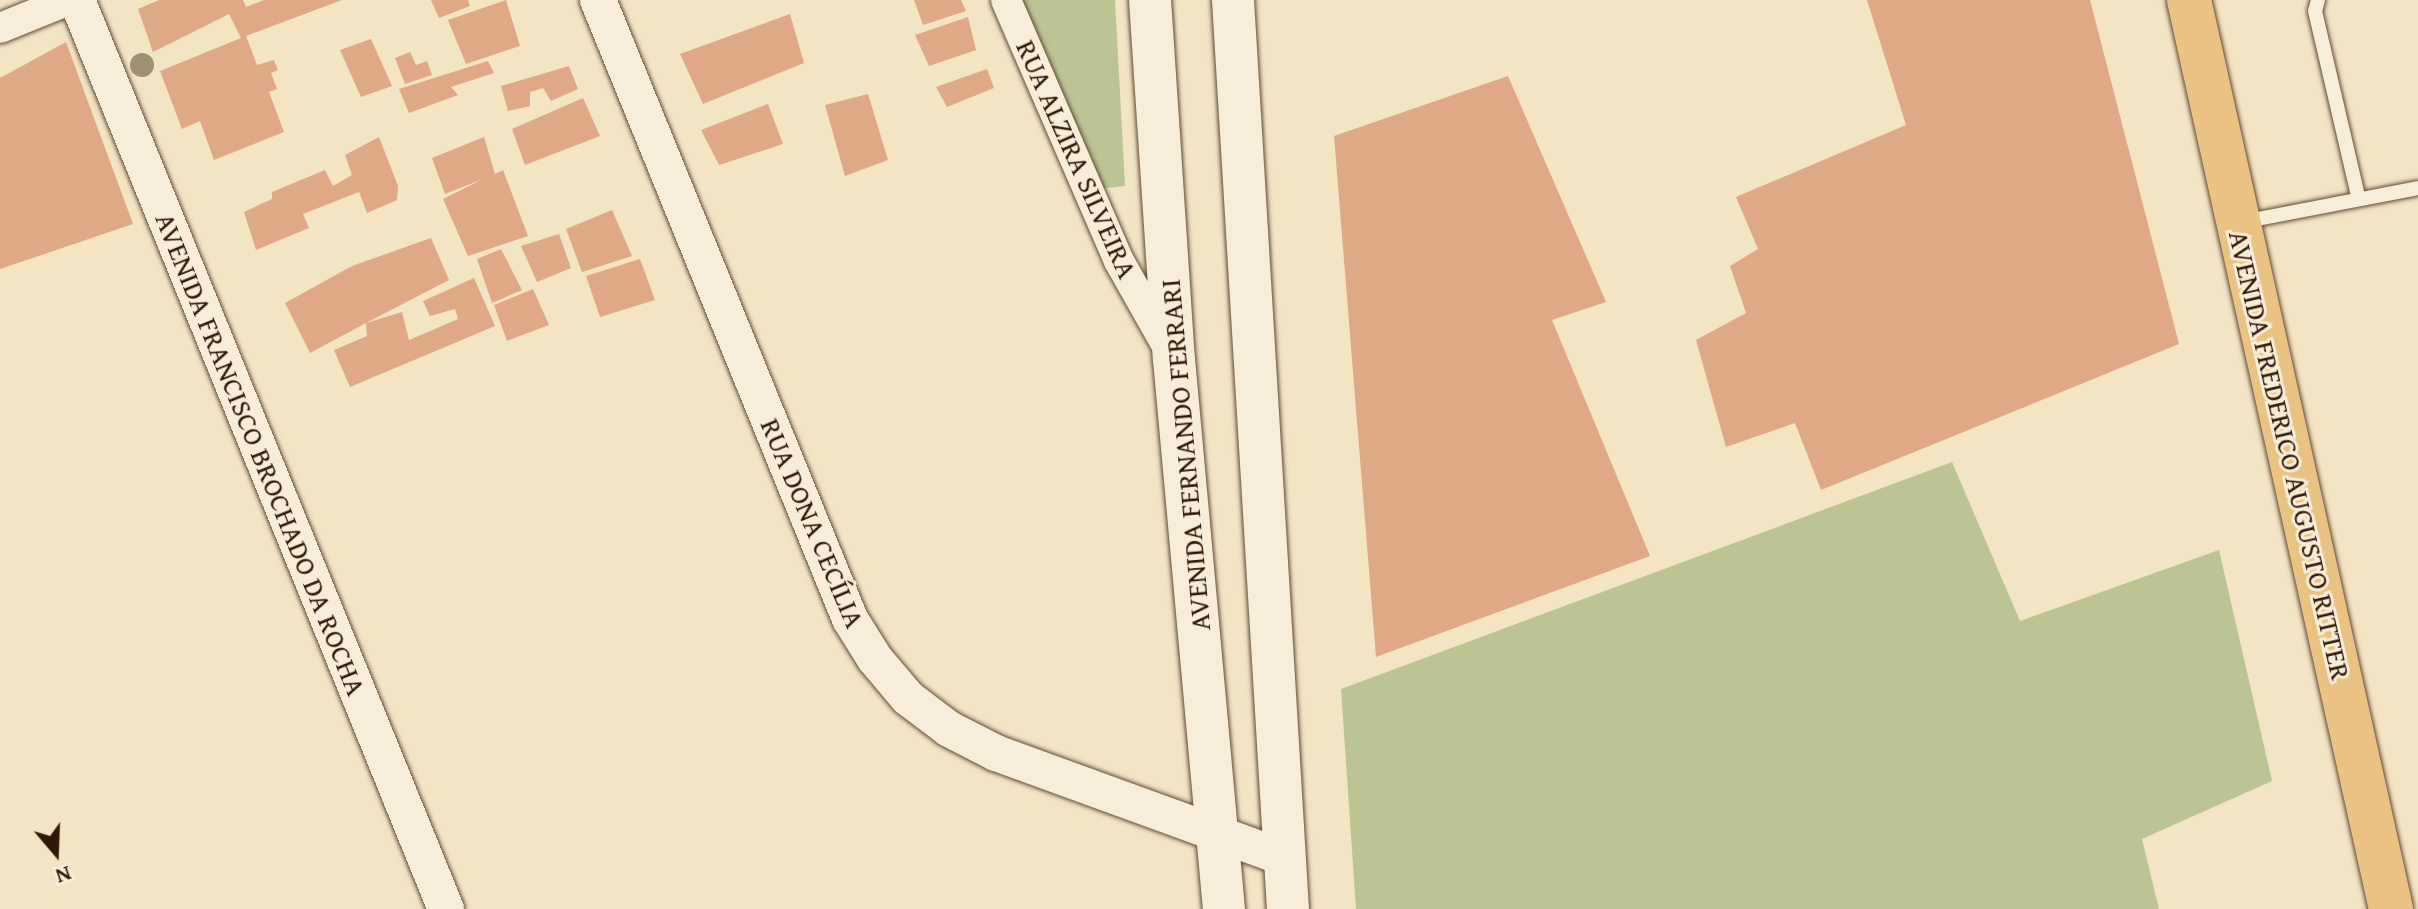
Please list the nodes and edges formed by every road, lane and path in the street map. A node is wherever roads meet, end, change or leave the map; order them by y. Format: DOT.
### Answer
graph roads {
  1 [pos="69,0"];
  2 [pos="77,0"];
  3 [pos="598,0"];
  4 [pos="1006,0"];
  5 [pos="1150,0"];
  6 [pos="1233,0"];
  7 [pos="2189,0"];
  8 [pos="2318,0"];
  9 [pos="0,28"];
  10 [pos="2418,188"];
  11 [pos="2358,196"];
  12 [pos="2239,223"];
  13 [pos="1174,359"];
  14 [pos="1220,838"];
  15 [pos="1285,858"];
  16 [pos="446,909"];
  17 [pos="1224,909"];
  18 [pos="1288,909"];
  19 [pos="2391,909"];
  1 -- 9 [label="street"];
  2 -- 16 [label="street, AVENIDA FRANCISCO BROCHADO DA ROCHA"];
  3 -- 14 [label="street, RUA DONA CECÍLIA"];
  4 -- 13 [label="street, RUA ALZIRA SILVEIRA"];
  5 -- 13 [label="main road, AVENIDA FERNANDO FERRARI"];
  6 -- 15 [label="main road"];
  7 -- 12 [label="main road, AVENIDA FREDERICO AUGUSTO RITTER"];
  8 -- 11 [label="lane"];
  10 -- 11 [label="lane"];
  11 -- 12 [label="lane"];
  12 -- 19 [label="main road, AVENIDA FREDERICO AUGUSTO RITTER"];
  13 -- 14 [label="main road, AVENIDA FERNANDO FERRARI"];
  14 -- 15 [label="street, RUA DONA CECÍLIA"];
  14 -- 17 [label="main road, AVENIDA FERNANDO FERRARI"];
  15 -- 18 [label="main road"];
}
